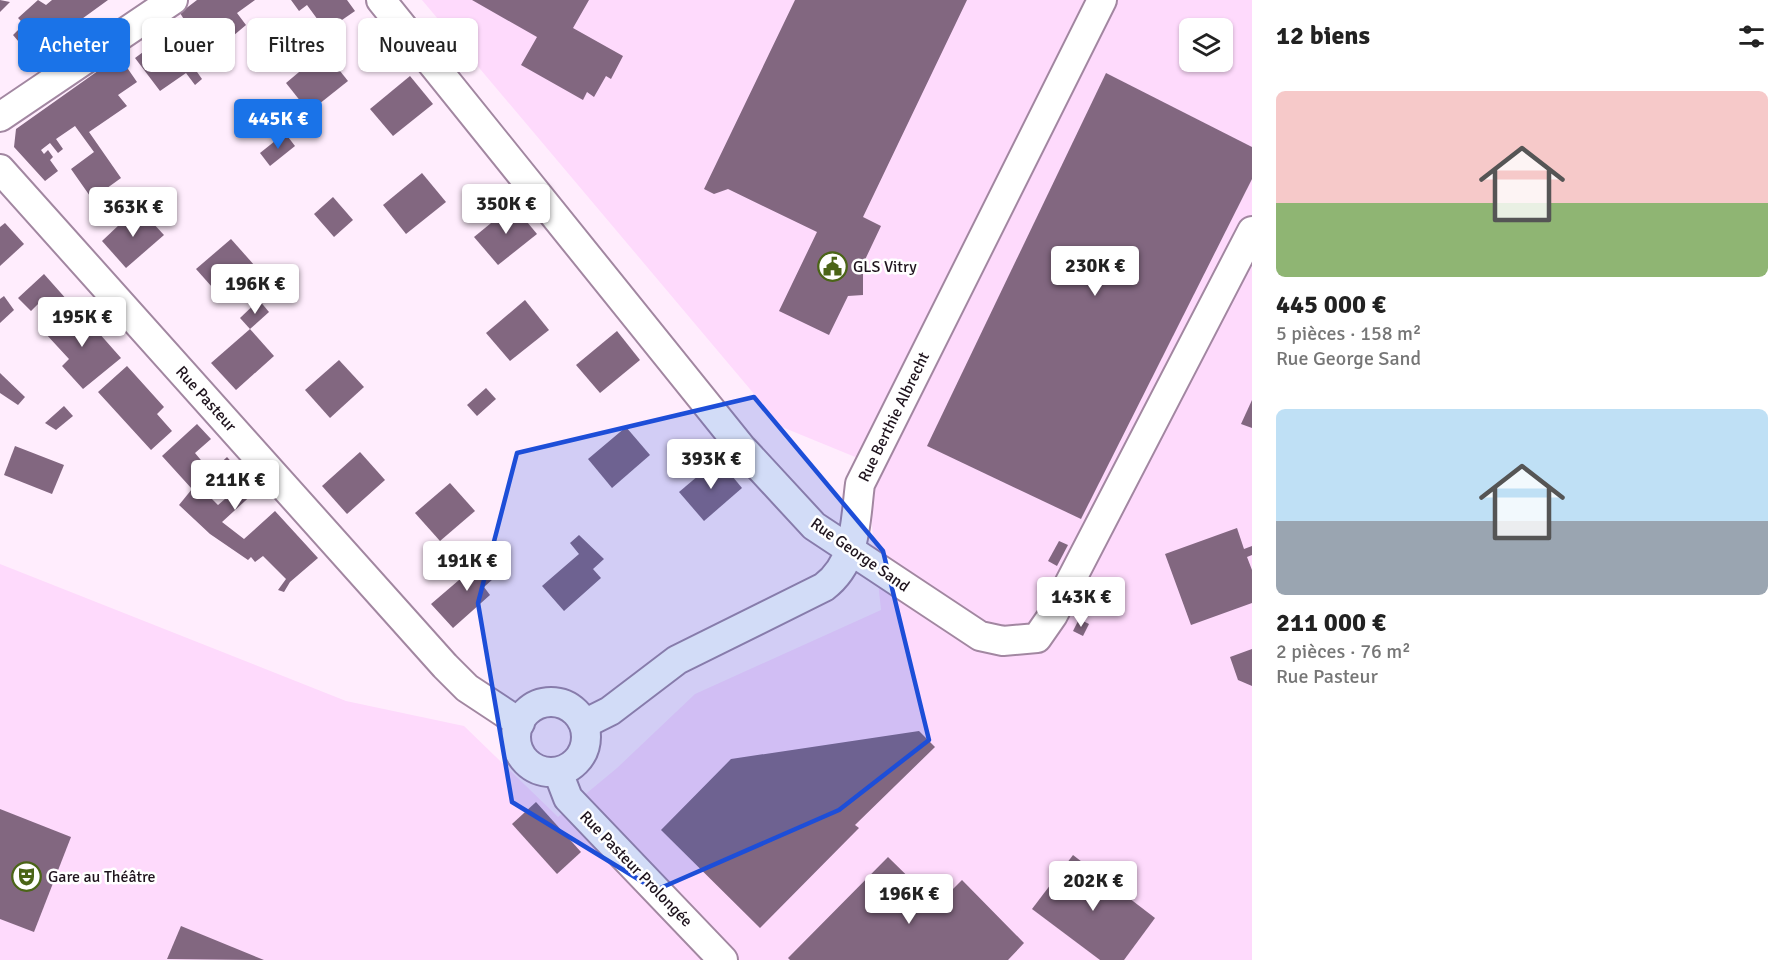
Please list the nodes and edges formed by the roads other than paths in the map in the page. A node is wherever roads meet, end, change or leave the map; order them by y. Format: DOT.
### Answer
graph roads {
  1 [pos="173,0"];
  2 [pos="381,0"];
  3 [pos="1102,0"];
  4 [pos="0,117"];
  5 [pos="2,174"];
  6 [pos="1252,231"];
  7 [pos="851,552"];
  8 [pos="520,723"];
  9 [pos="584,724"];
  10 [pos="558,771"];
  11 [pos="723,960"];
  1 -- 4 [label="street"];
  2 -- 7 [label="street, Rue George Sand"];
  3 -- 7 [label="street, Rue Berthie Albrecht"];
  5 -- 8 [label="street, Rue Pasteur"];
  6 -- 7 [label="street, Rue George Sand"];
  7 -- 9 [label="street, Rue Berthie Albrecht"];
  8 -- 9 [label="street"];
  8 -- 10 [label="street"];
  9 -- 10 [label="street"];
  10 -- 11 [label="street, Rue Pasteur Prolongée"];
}
